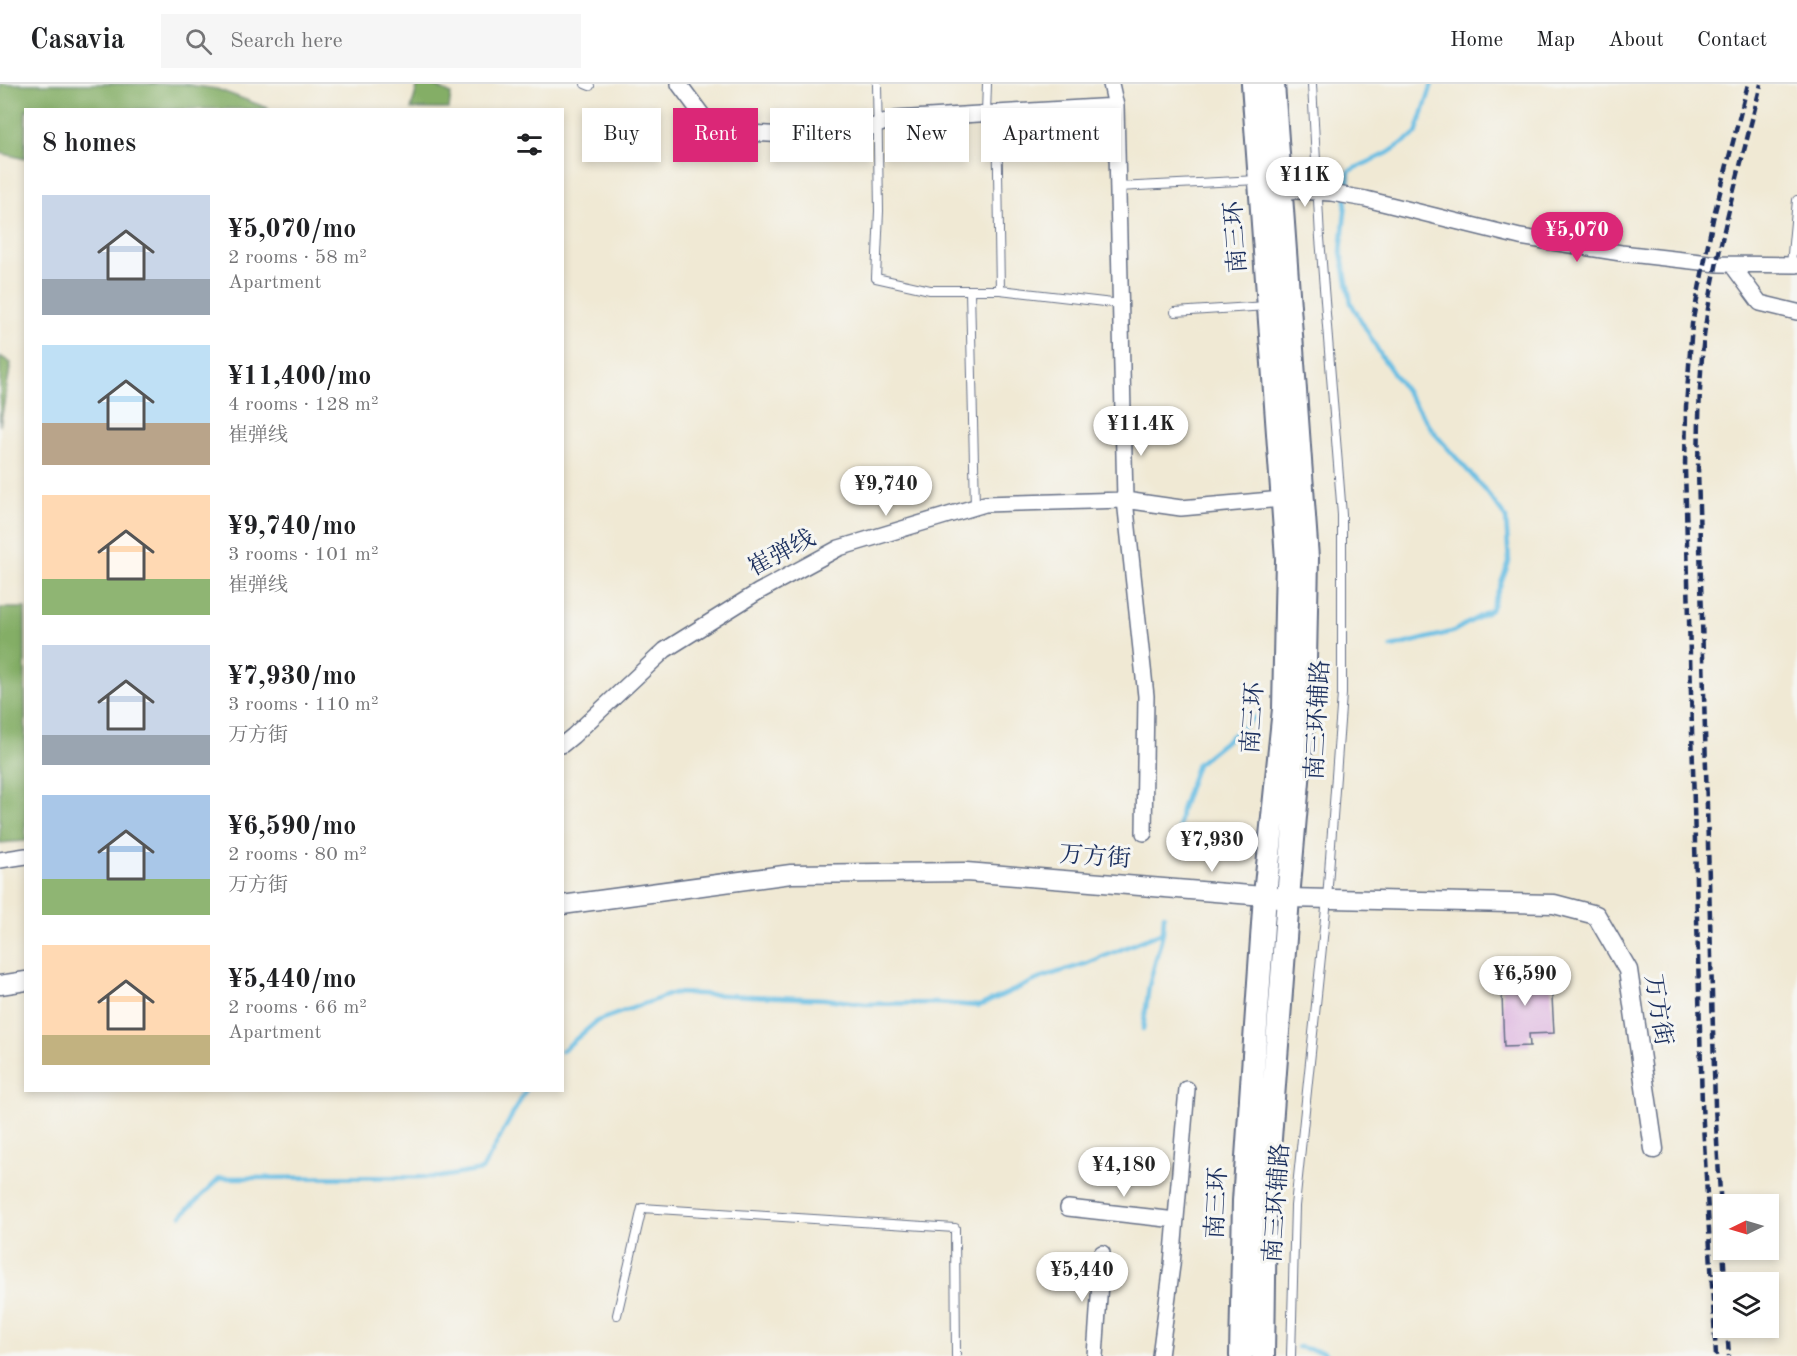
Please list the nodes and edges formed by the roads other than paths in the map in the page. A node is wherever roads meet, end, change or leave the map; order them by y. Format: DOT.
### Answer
graph roads {
  1 [pos="679,84"];
  2 [pos="877,84"];
  3 [pos="987,84"];
  4 [pos="1111,84"];
  5 [pos="1253,84"];
  6 [pos="1273,84"];
  7 [pos="1312,84"];
  8 [pos="1116,106"];
  9 [pos="990,108"];
  10 [pos="1080,108"];
  11 [pos="981,114"];
  12 [pos="876,125"];
  13 [pos="993,162"];
  14 [pos="1260,180"];
  15 [pos="1118,187"];
  16 [pos="1281,190"];
  17 [pos="1324,193"];
  18 [pos="1797,200"];
  19 [pos="1732,265"];
  20 [pos="1794,265"];
  21 [pos="970,290"];
  22 [pos="1000,290"];
  23 [pos="1121,304"];
  24 [pos="1269,306"];
  25 [pos="1175,312"];
  26 [pos="1797,312"];
  27 [pos="1282,499"];
  28 [pos="1125,500"];
  29 [pos="975,507"];
  30 [pos="564,743"];
  31 [pos="1144,833"];
  32 [pos="24,856"];
  33 [pos="0,860"];
  34 [pos="1264,895"];
  35 [pos="1288,898"];
  36 [pos="1327,899"];
  37 [pos="564,905"];
  38 [pos="24,981"];
  39 [pos="0,985"];
  40 [pos="1187,1089"];
  41 [pos="1654,1149"];
  42 [pos="1068,1208"];
  43 [pos="1176,1220"];
  44 [pos="1102,1253"];
  45 [pos="617,1315"];
  46 [pos="956,1356"];
  47 [pos="1095,1356"];
  48 [pos="1160,1356"];
  49 [pos="1241,1356"];
  50 [pos="1263,1356"];
  51 [pos="1291,1356"];
  1 -- 12 [label="street"];
  2 -- 12 [label="lane"];
  3 -- 9 [label="lane"];
  4 -- 8 [label="street"];
  5 -- 14 [label="main road, 南三环"];
  6 -- 16 [label="main road, 南三环"];
  7 -- 17 [label="lane, 南三环辅路"];
  8 -- 10 [label="street"];
  8 -- 15 [label="street"];
  11 -- 12 [label="street"];
  12 -- 21 [label="lane"];
  13 -- 22 [label="lane"];
  14 -- 15 [label="lane"];
  14 -- 24 [label="main road, 南三环"];
  15 -- 23 [label="street"];
  16 -- 17 [label="street"];
  16 -- 35 [label="main road, 南三环"];
  17 -- 19 [label="street"];
  17 -- 36 [label="lane, 南三环辅路"];
  18 -- 20 [label="lane"];
  19 -- 20 [label="street"];
  19 -- 26 [label="street"];
  21 -- 22 [label="lane"];
  21 -- 29 [label="lane"];
  22 -- 23 [label="lane"];
  23 -- 28 [label="street"];
  24 -- 25 [label="lane"];
  24 -- 27 [label="main road, 南三环"];
  27 -- 28 [label="street, 崔弹线"];
  27 -- 34 [label="main road, 南三环"];
  28 -- 29 [label="street, 崔弹线"];
  28 -- 31 [label="street"];
  29 -- 30 [label="street, 崔弹线"];
  32 -- 33 [label="street"];
  34 -- 35 [label="street, 万方街"];
  34 -- 37 [label="street, 万方街"];
  34 -- 49 [label="main road, 南三环"];
  35 -- 36 [label="street, 万方街"];
  35 -- 50 [label="main road, 南三环"];
  36 -- 41 [label="street, 万方街"];
  36 -- 51 [label="lane, 南三环辅路"];
  38 -- 39 [label="street"];
  40 -- 43 [label="street"];
  42 -- 43 [label="street"];
  43 -- 48 [label="street"];
  44 -- 47 [label="street"];
  45 -- 46 [label="lane"];
}
